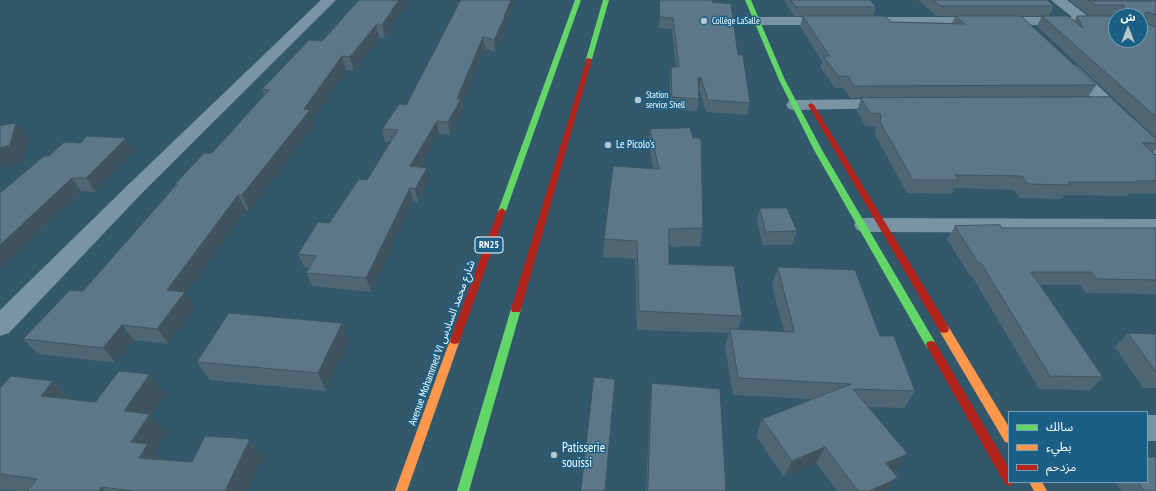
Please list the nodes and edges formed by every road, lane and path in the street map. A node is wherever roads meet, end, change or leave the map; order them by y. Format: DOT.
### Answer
graph roads {
  1 [pos="329,0"];
  2 [pos="578,0"];
  3 [pos="606,0"];
  4 [pos="748,0"];
  5 [pos="757,0"];
  6 [pos="1063,4"];
  7 [pos="1092,8"];
  8 [pos="1086,21"];
  9 [pos="1108,21"];
  10 [pos="762,22"];
  11 [pos="1021,22"];
  12 [pos="1038,38"];
  13 [pos="778,47"];
  14 [pos="1061,60"];
  15 [pos="804,103"];
  16 [pos="909,104"];
  17 [pos="1083,104"];
  18 [pos="1107,104"];
  19 [pos="1156,150"];
  20 [pos="861,225"];
  21 [pos="882,226"];
  22 [pos="1156,226"];
  23 [pos="0,326"];
  24 [pos="999,428"];
  25 [pos="1008,469"];
  26 [pos="401,491"];
  27 [pos="463,491"];
  1 -- 23 [label="street"];
  2 -- 26 [label="main road, Avenue Mohammed VI شارع محمد السادس / RN25"];
  3 -- 27 [label="main road"];
  4 -- 10 [label="main road"];
  5 -- 10 [label="main road"];
  6 -- 7 [label="street"];
  6 -- 8 [label="street"];
  8 -- 9 [label="street"];
  8 -- 11 [label="street"];
  10 -- 11 [label="street"];
  10 -- 13 [label="main road"];
  10 -- 15 [label="main road"];
  11 -- 12 [label="street"];
  14 -- 18 [label="street"];
  15 -- 16 [label="street"];
  15 -- 20 [label="main road"];
  15 -- 21 [label="main road"];
  17 -- 18 [label="street"];
  18 -- 19 [label="street"];
  20 -- 21 [label="street"];
  20 -- 24 [label="main road"];
  21 -- 22 [label="street"];
  21 -- 24 [label="main road"];
  24 -- 25 [label="main road"];
}
